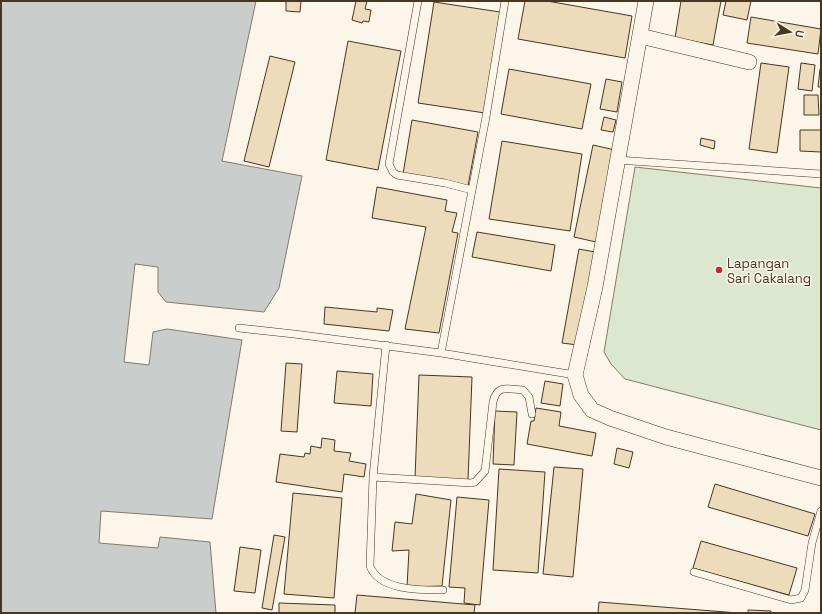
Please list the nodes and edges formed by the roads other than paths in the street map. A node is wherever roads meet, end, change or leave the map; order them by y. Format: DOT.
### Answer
graph roads {
  1 [pos="418,1"];
  2 [pos="505,1"];
  3 [pos="646,1"];
  4 [pos="640,36"];
  5 [pos="749,62"];
  6 [pos="617,160"];
  7 [pos="821,174"];
  8 [pos="472,190"];
  9 [pos="239,328"];
  10 [pos="386,345"];
  11 [pos="441,353"];
  12 [pos="575,375"];
  13 [pos="532,414"];
  14 [pos="373,477"];
  15 [pos="821,478"];
  16 [pos="821,511"];
  17 [pos="694,572"];
  18 [pos="444,590"];
  1 -- 8 [label="lane"];
  2 -- 8 [label="lane"];
  3 -- 4 [label="street"];
  4 -- 5 [label="street"];
  4 -- 6 [label="street"];
  6 -- 7 [label="lane"];
  6 -- 12 [label="street"];
  8 -- 11 [label="lane"];
  9 -- 10 [label="lane"];
  10 -- 11 [label="lane"];
  10 -- 14 [label="lane"];
  11 -- 12 [label="lane"];
  12 -- 15 [label="street"];
  13 -- 14 [label="lane"];
  14 -- 18 [label="lane"];
  16 -- 17 [label="lane"];
}
